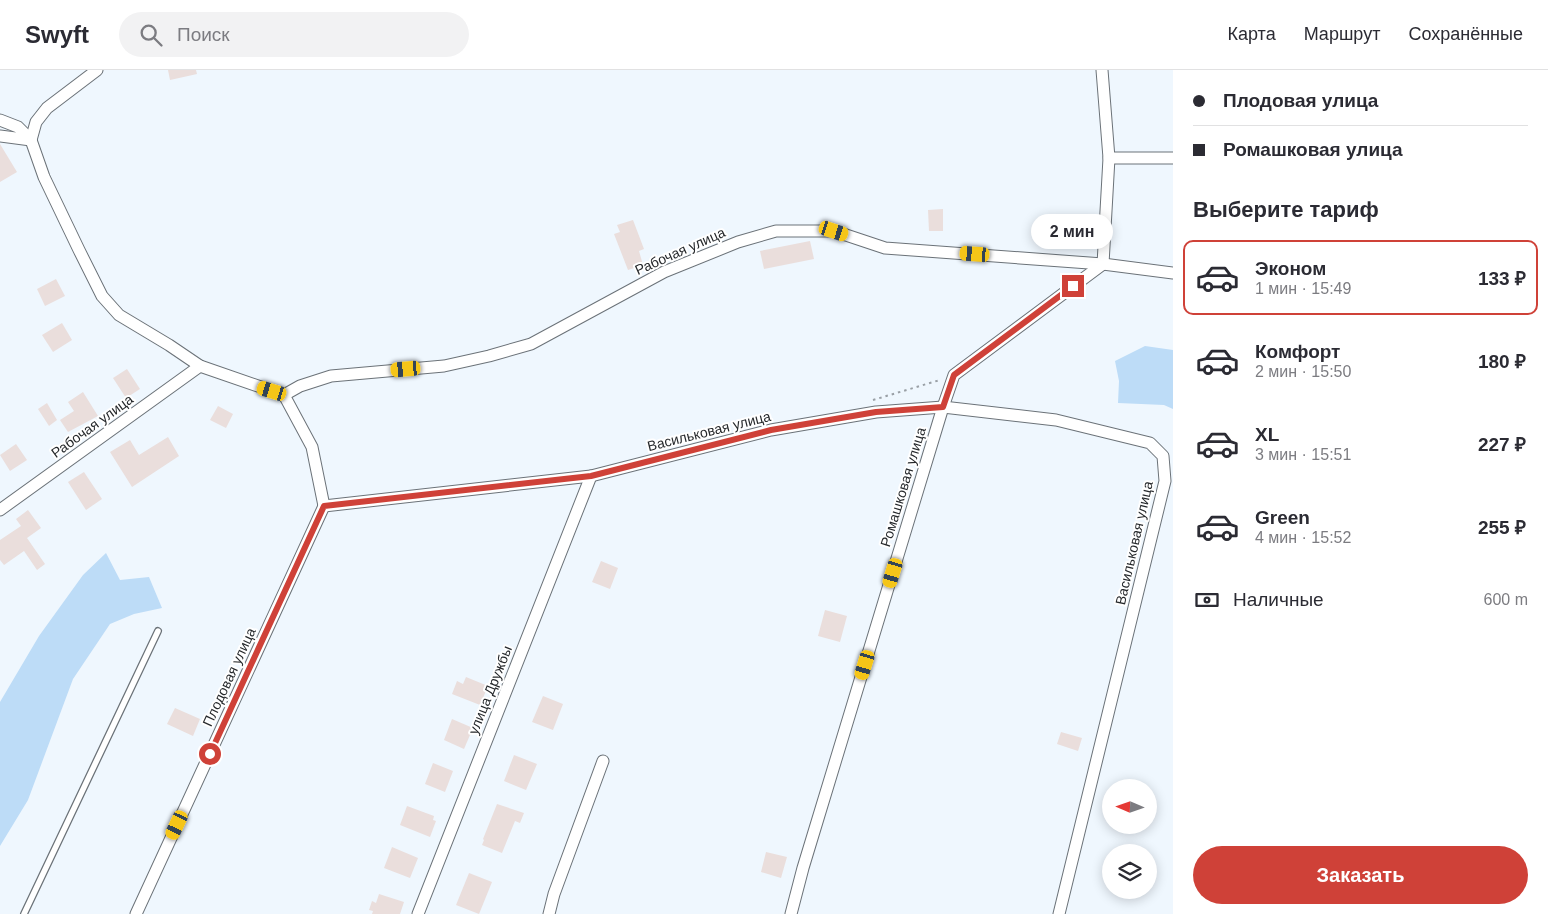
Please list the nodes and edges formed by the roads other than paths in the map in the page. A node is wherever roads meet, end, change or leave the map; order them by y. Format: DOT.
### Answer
graph roads {
  1 [pos="97,70"];
  2 [pos="1102,70"];
  3 [pos="0,120"];
  4 [pos="0,136"];
  5 [pos="31,140"];
  6 [pos="1109,158"];
  7 [pos="1173,158"];
  8 [pos="1103,264"];
  9 [pos="1173,273"];
  10 [pos="200,366"];
  11 [pos="284,395"];
  12 [pos="943,407"];
  13 [pos="591,476"];
  14 [pos="324,506"];
  15 [pos="0,510"];
  16 [pos="158,631"];
  17 [pos="603,761"];
  18 [pos="24,914"];
  19 [pos="136,914"];
  20 [pos="418,914"];
  21 [pos="549,914"];
  22 [pos="791,914"];
  23 [pos="1059,914"];
  1 -- 5 [label="street"];
  2 -- 6 [label="street"];
  3 -- 5 [label="street"];
  4 -- 5 [label="street"];
  5 -- 10 [label="street"];
  6 -- 7 [label="street"];
  6 -- 8 [label="street"];
  8 -- 9 [label="street, Рабочая улица"];
  8 -- 11 [label="street, Рабочая улица"];
  8 -- 12 [label="street, Ромашковая улица"];
  10 -- 11 [label="street"];
  10 -- 15 [label="street, Рабочая улица"];
  11 -- 14 [label="street"];
  12 -- 13 [label="street, Васильковая улица"];
  12 -- 22 [label="street, Ромашковая улица"];
  12 -- 23 [label="street, Васильковая улица"];
  13 -- 14 [label="street, Васильковая улица"];
  13 -- 20 [label="street, улица Дружбы"];
  14 -- 19 [label="street, Плодовая улица"];
  16 -- 18 [label="lane"];
  17 -- 21 [label="street"];
}
